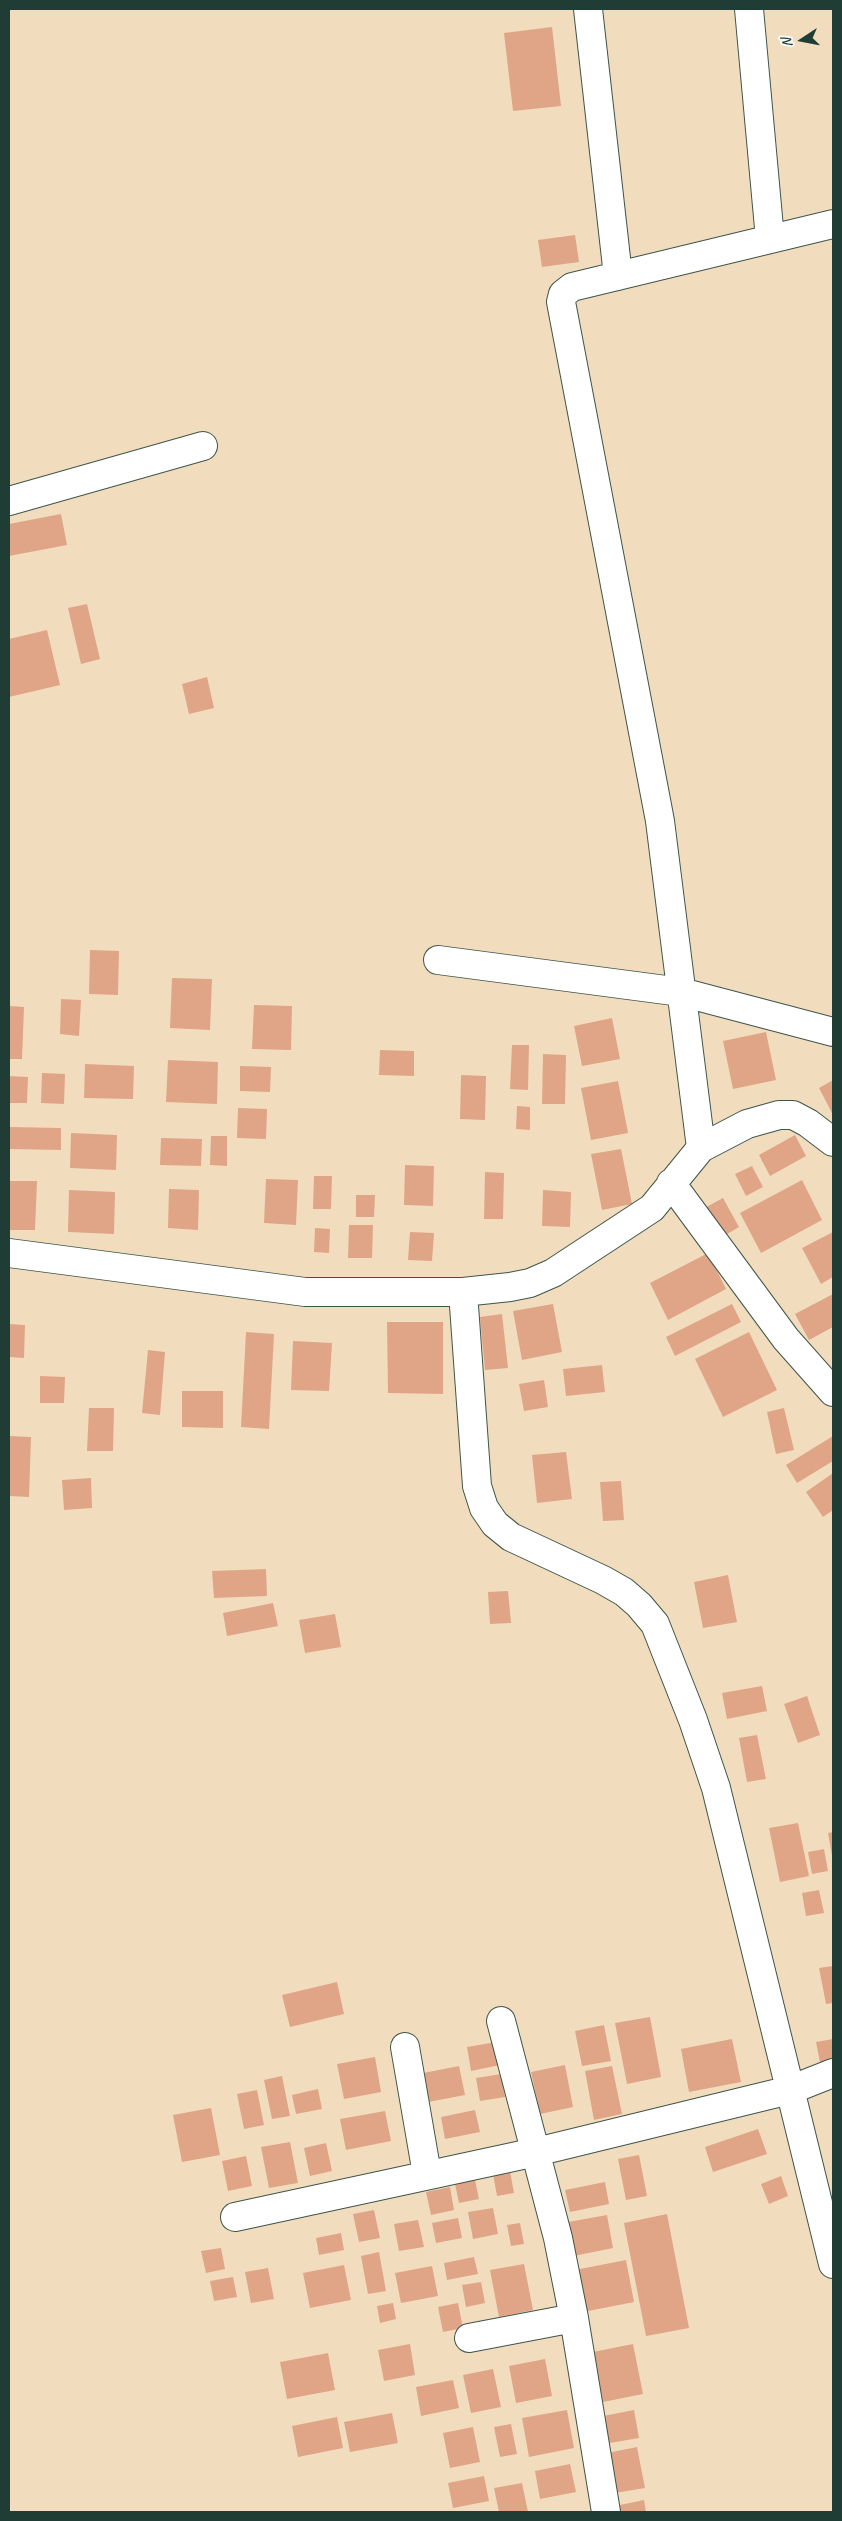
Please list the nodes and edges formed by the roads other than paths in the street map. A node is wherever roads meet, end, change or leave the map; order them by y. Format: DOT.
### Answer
graph roads {
  1 [pos="588,9"];
  2 [pos="749,9"];
  3 [pos="833,224"];
  4 [pos="770,240"];
  5 [pos="618,276"];
  6 [pos="203,446"];
  7 [pos="9,501"];
  8 [pos="438,960"];
  9 [pos="681,992"];
  10 [pos="833,1032"];
  11 [pos="833,1142"];
  12 [pos="701,1148"];
  13 [pos="671,1183"];
  14 [pos="9,1253"];
  15 [pos="463,1292"];
  16 [pos="833,1392"];
  17 [pos="501,2021"];
  18 [pos="405,2047"];
  19 [pos="833,2073"];
  20 [pos="790,2090"];
  21 [pos="536,2152"];
  22 [pos="427,2174"];
  23 [pos="235,2217"];
  24 [pos="833,2264"];
  25 [pos="574,2318"];
  26 [pos="469,2338"];
  27 [pos="606,2512"];
  1 -- 5 [label="street"];
  2 -- 4 [label="street"];
  3 -- 4 [label="street"];
  4 -- 5 [label="street"];
  5 -- 9 [label="street"];
  6 -- 7 [label="street"];
  8 -- 9 [label="street"];
  9 -- 10 [label="street"];
  9 -- 12 [label="street"];
  11 -- 12 [label="street"];
  12 -- 13 [label="street"];
  13 -- 15 [label="street"];
  13 -- 16 [label="street"];
  14 -- 15 [label="street"];
  15 -- 20 [label="street"];
  17 -- 21 [label="street"];
  18 -- 22 [label="street"];
  19 -- 20 [label="street"];
  20 -- 21 [label="street"];
  20 -- 24 [label="street"];
  21 -- 22 [label="street"];
  21 -- 25 [label="street"];
  22 -- 23 [label="street"];
  25 -- 26 [label="street"];
  25 -- 27 [label="street"];
}
